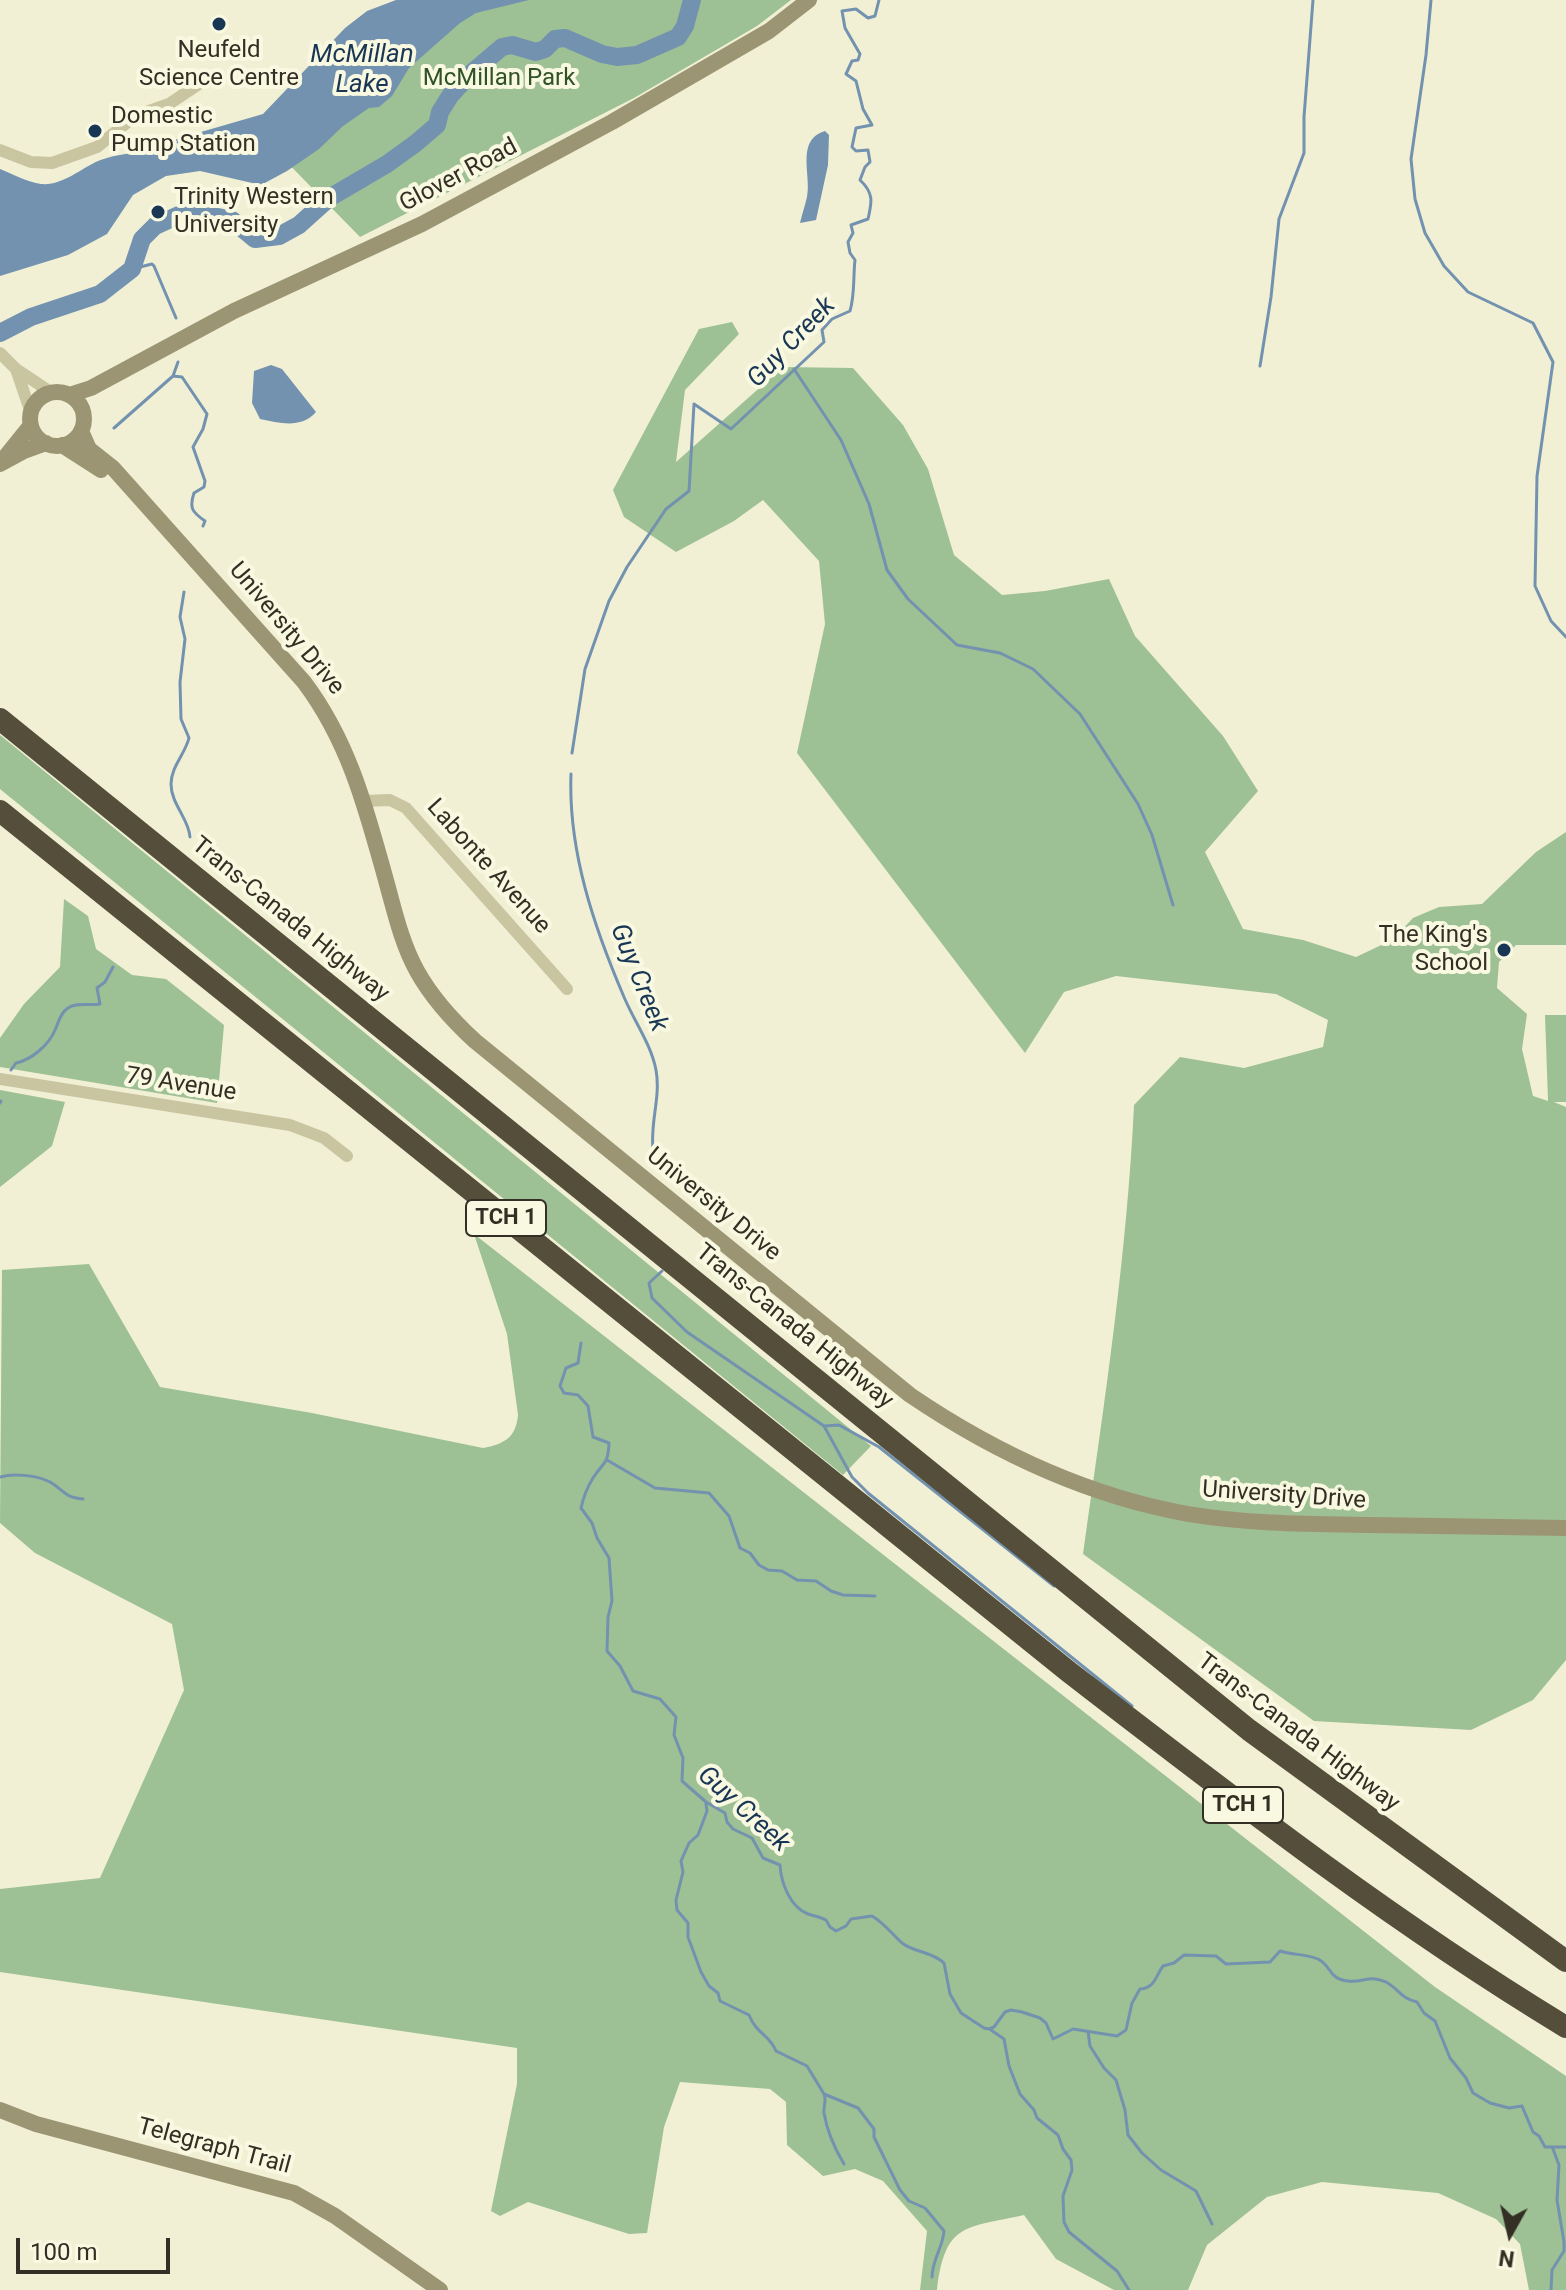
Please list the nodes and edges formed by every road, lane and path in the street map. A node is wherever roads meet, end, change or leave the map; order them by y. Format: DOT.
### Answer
graph roads {
  1 [pos="809,0"];
  2 [pos="205,80"];
  3 [pos="0,150"];
  4 [pos="0,353"];
  5 [pos="14,367"];
  6 [pos="120,374"];
  7 [pos="60,394"];
  8 [pos="31,419"];
  9 [pos="82,423"];
  10 [pos="54,444"];
  11 [pos="0,464"];
  12 [pos="127,486"];
  13 [pos="0,719"];
  14 [pos="363,801"];
  15 [pos="0,811"];
  16 [pos="567,989"];
  17 [pos="0,1079"];
  18 [pos="347,1156"];
  19 [pos="1566,1528"];
  20 [pos="1566,1961"];
  21 [pos="1566,2027"];
  22 [pos="0,2110"];
  23 [pos="440,2290"];
  1 -- 6 [label="street, Glover Road"];
  2 -- 3 [label="street"];
  4 -- 5 [label="street"];
  5 -- 7 [label="street"];
  5 -- 8 [label="street"];
  6 -- 7 [label="street, Glover Road"];
  6 -- 9 [label="street, Glover Road"];
  7 -- 8 [label="street"];
  7 -- 9 [label="street"];
  8 -- 10 [label="street"];
  8 -- 11 [label="street"];
  9 -- 10 [label="street"];
  9 -- 12 [label="street, University Drive"];
  10 -- 11 [label="street"];
  10 -- 12 [label="street, University Drive"];
  12 -- 14 [label="street, University Drive"];
  13 -- 20 [label="highway, Trans-Canada Highway / TCH 1"];
  14 -- 16 [label="street, Labonte Avenue"];
  14 -- 19 [label="street, University Drive"];
  15 -- 21 [label="highway, TCH 1"];
  17 -- 18 [label="street, 79 Avenue"];
  22 -- 23 [label="street, Telegraph Trail"];
}
